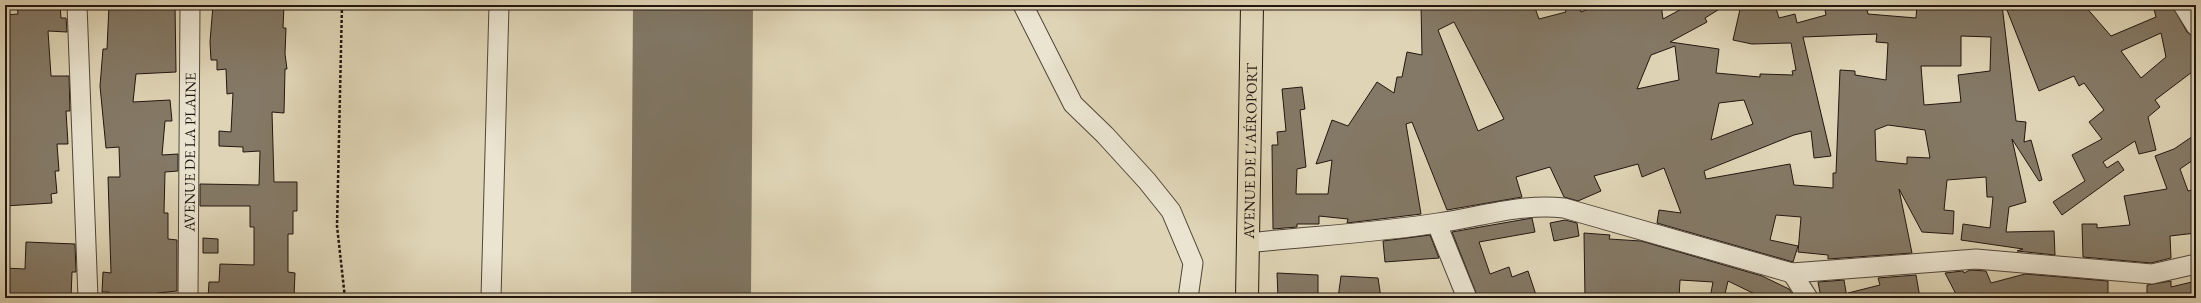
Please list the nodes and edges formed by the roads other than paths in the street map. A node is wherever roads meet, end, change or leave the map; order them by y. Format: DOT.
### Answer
graph roads {
  1 [pos="78,5"];
  2 [pos="190,5"];
  3 [pos="499,5"];
  4 [pos="1023,5"];
  5 [pos="1252,5"];
  6 [pos="2183,5"];
  7 [pos="2196,26"];
  8 [pos="1437,224"];
  9 [pos="1247,243"];
  10 [pos="2196,264"];
  11 [pos="1792,273"];
  12 [pos="88,298"];
  13 [pos="188,298"];
  14 [pos="491,298"];
  15 [pos="1188,298"];
  16 [pos="1247,298"];
  17 [pos="1467,298"];
  18 [pos="1808,298"];
  1 -- 12 [label="street"];
  2 -- 13 [label="street, AVENUE DE LA PLAINE"];
  3 -- 14 [label="street"];
  4 -- 15 [label="street"];
  5 -- 9 [label="highway, AVENUE DE L'AÉROPORT"];
  6 -- 7 [label="street"];
  8 -- 9 [label="street"];
  8 -- 11 [label="street"];
  8 -- 17 [label="street"];
  9 -- 16 [label="highway, AVENUE DE L'AÉROPORT"];
  10 -- 11 [label="street"];
  11 -- 18 [label="street"];
}
